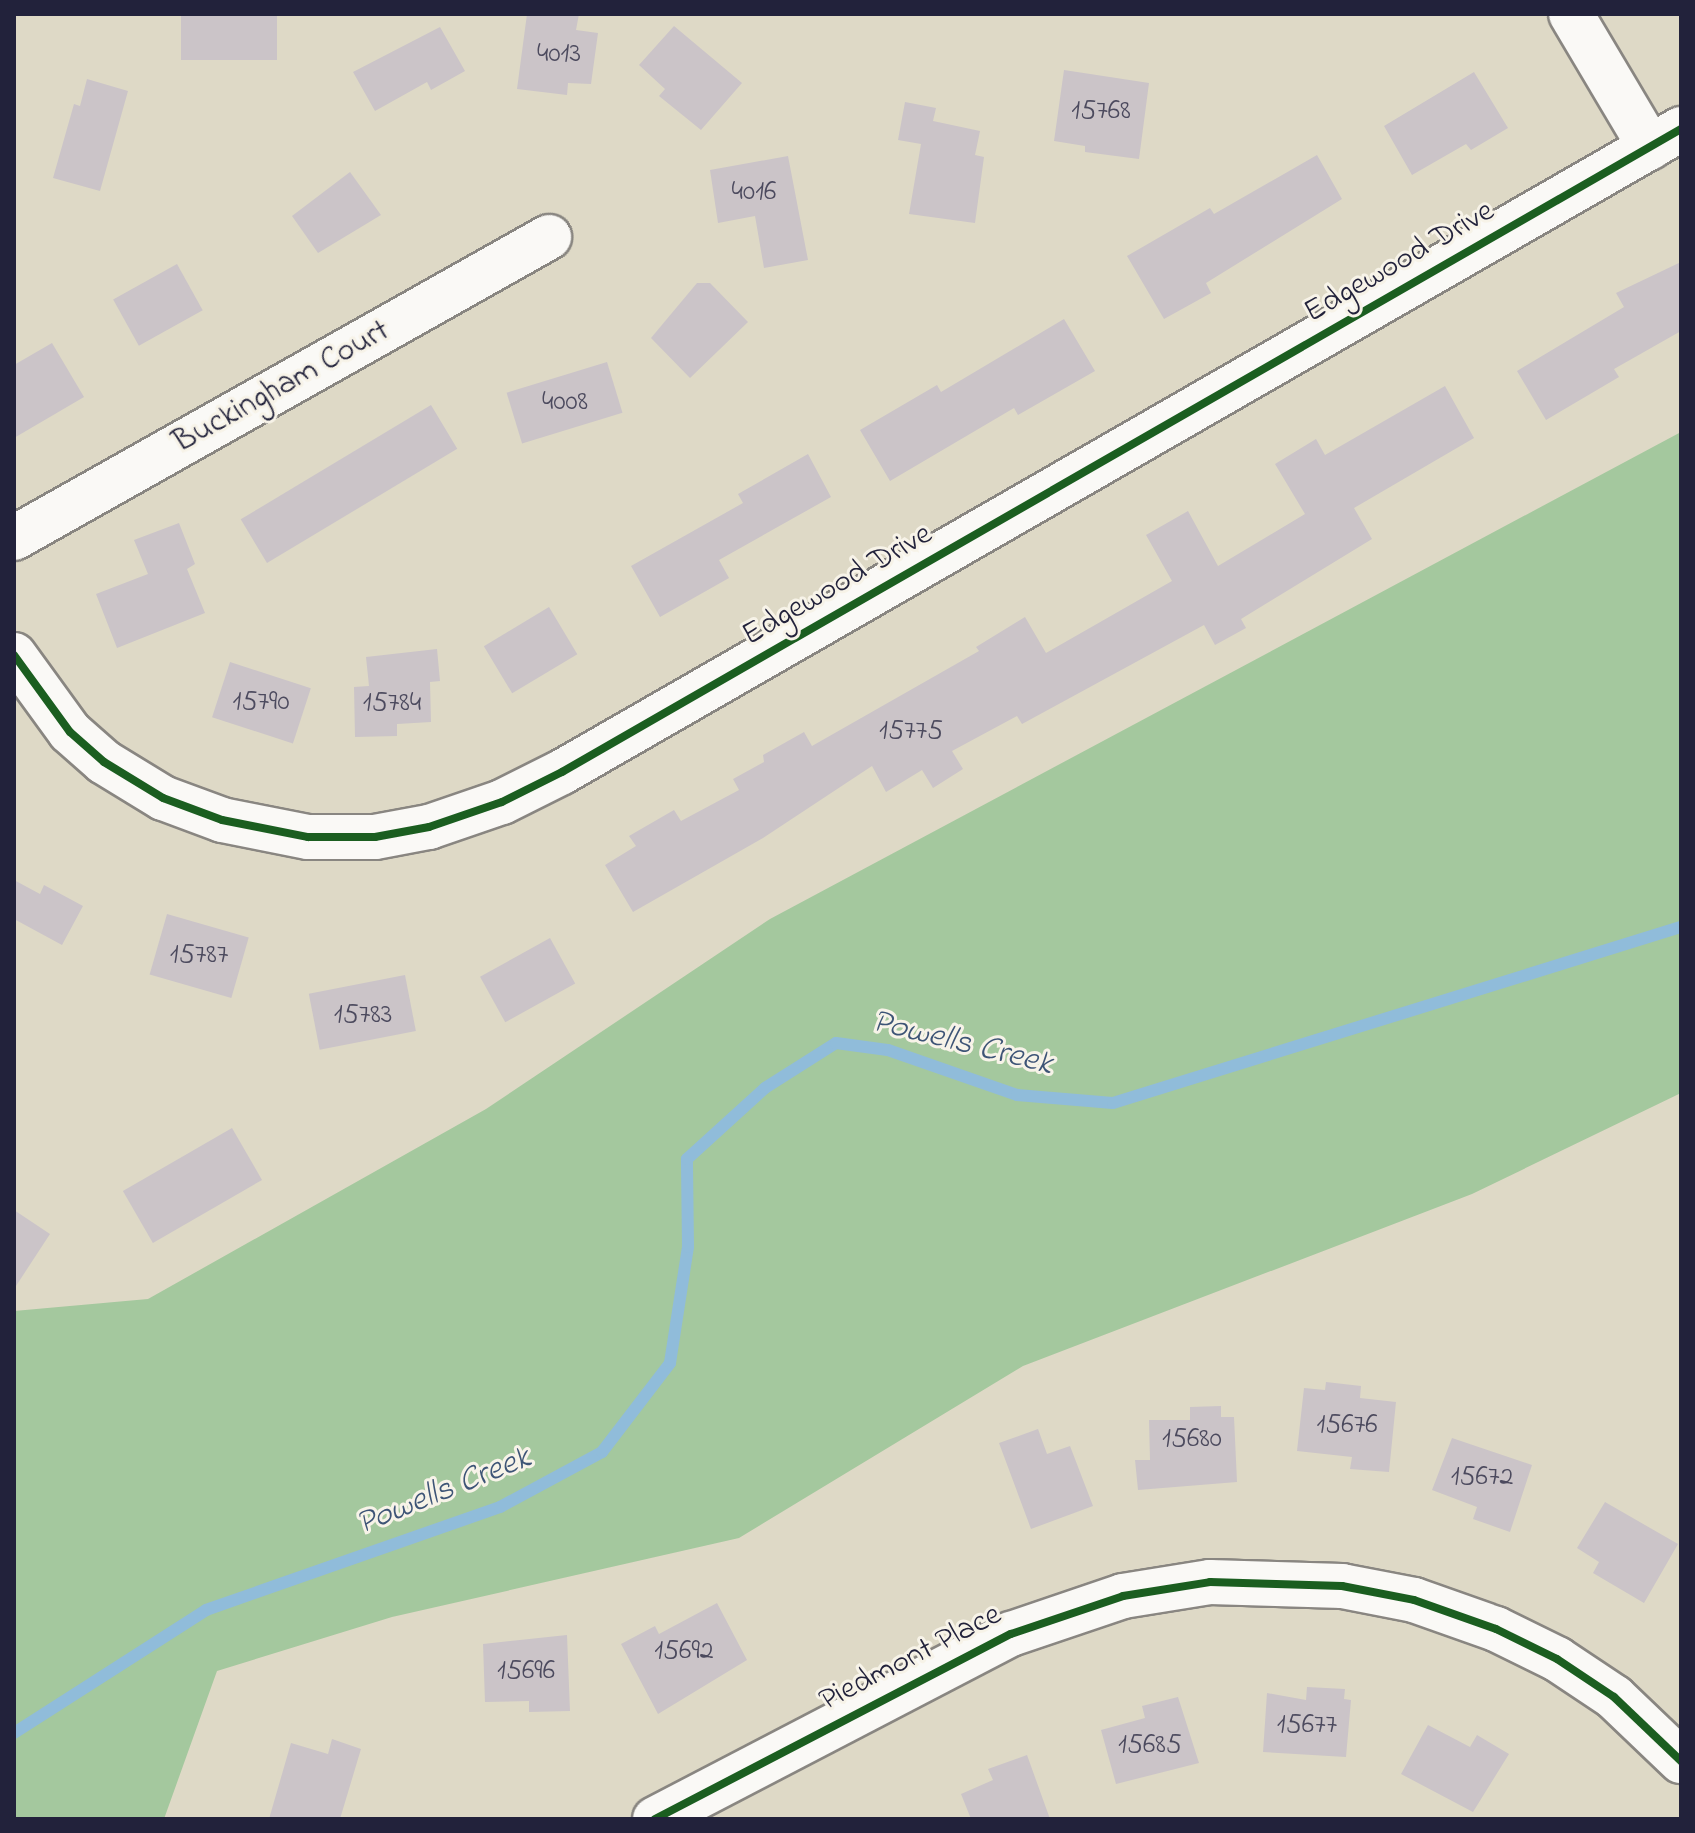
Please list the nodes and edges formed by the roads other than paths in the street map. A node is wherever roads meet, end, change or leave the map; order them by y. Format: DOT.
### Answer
graph roads {
  1 [pos="1571,14"];
  2 [pos="1666,138"];
  3 [pos="549,237"];
  4 [pos="14,538"];
  5 [pos="14,655"];
  6 [pos="1681,1761"];
  7 [pos="655,1819"];
  1 -- 2 [label="street"];
  2 -- 5 [label="street, Edgewood Drive"];
  3 -- 4 [label="street, Buckingham Court"];
  6 -- 7 [label="street, Piedmont Place"];
}
